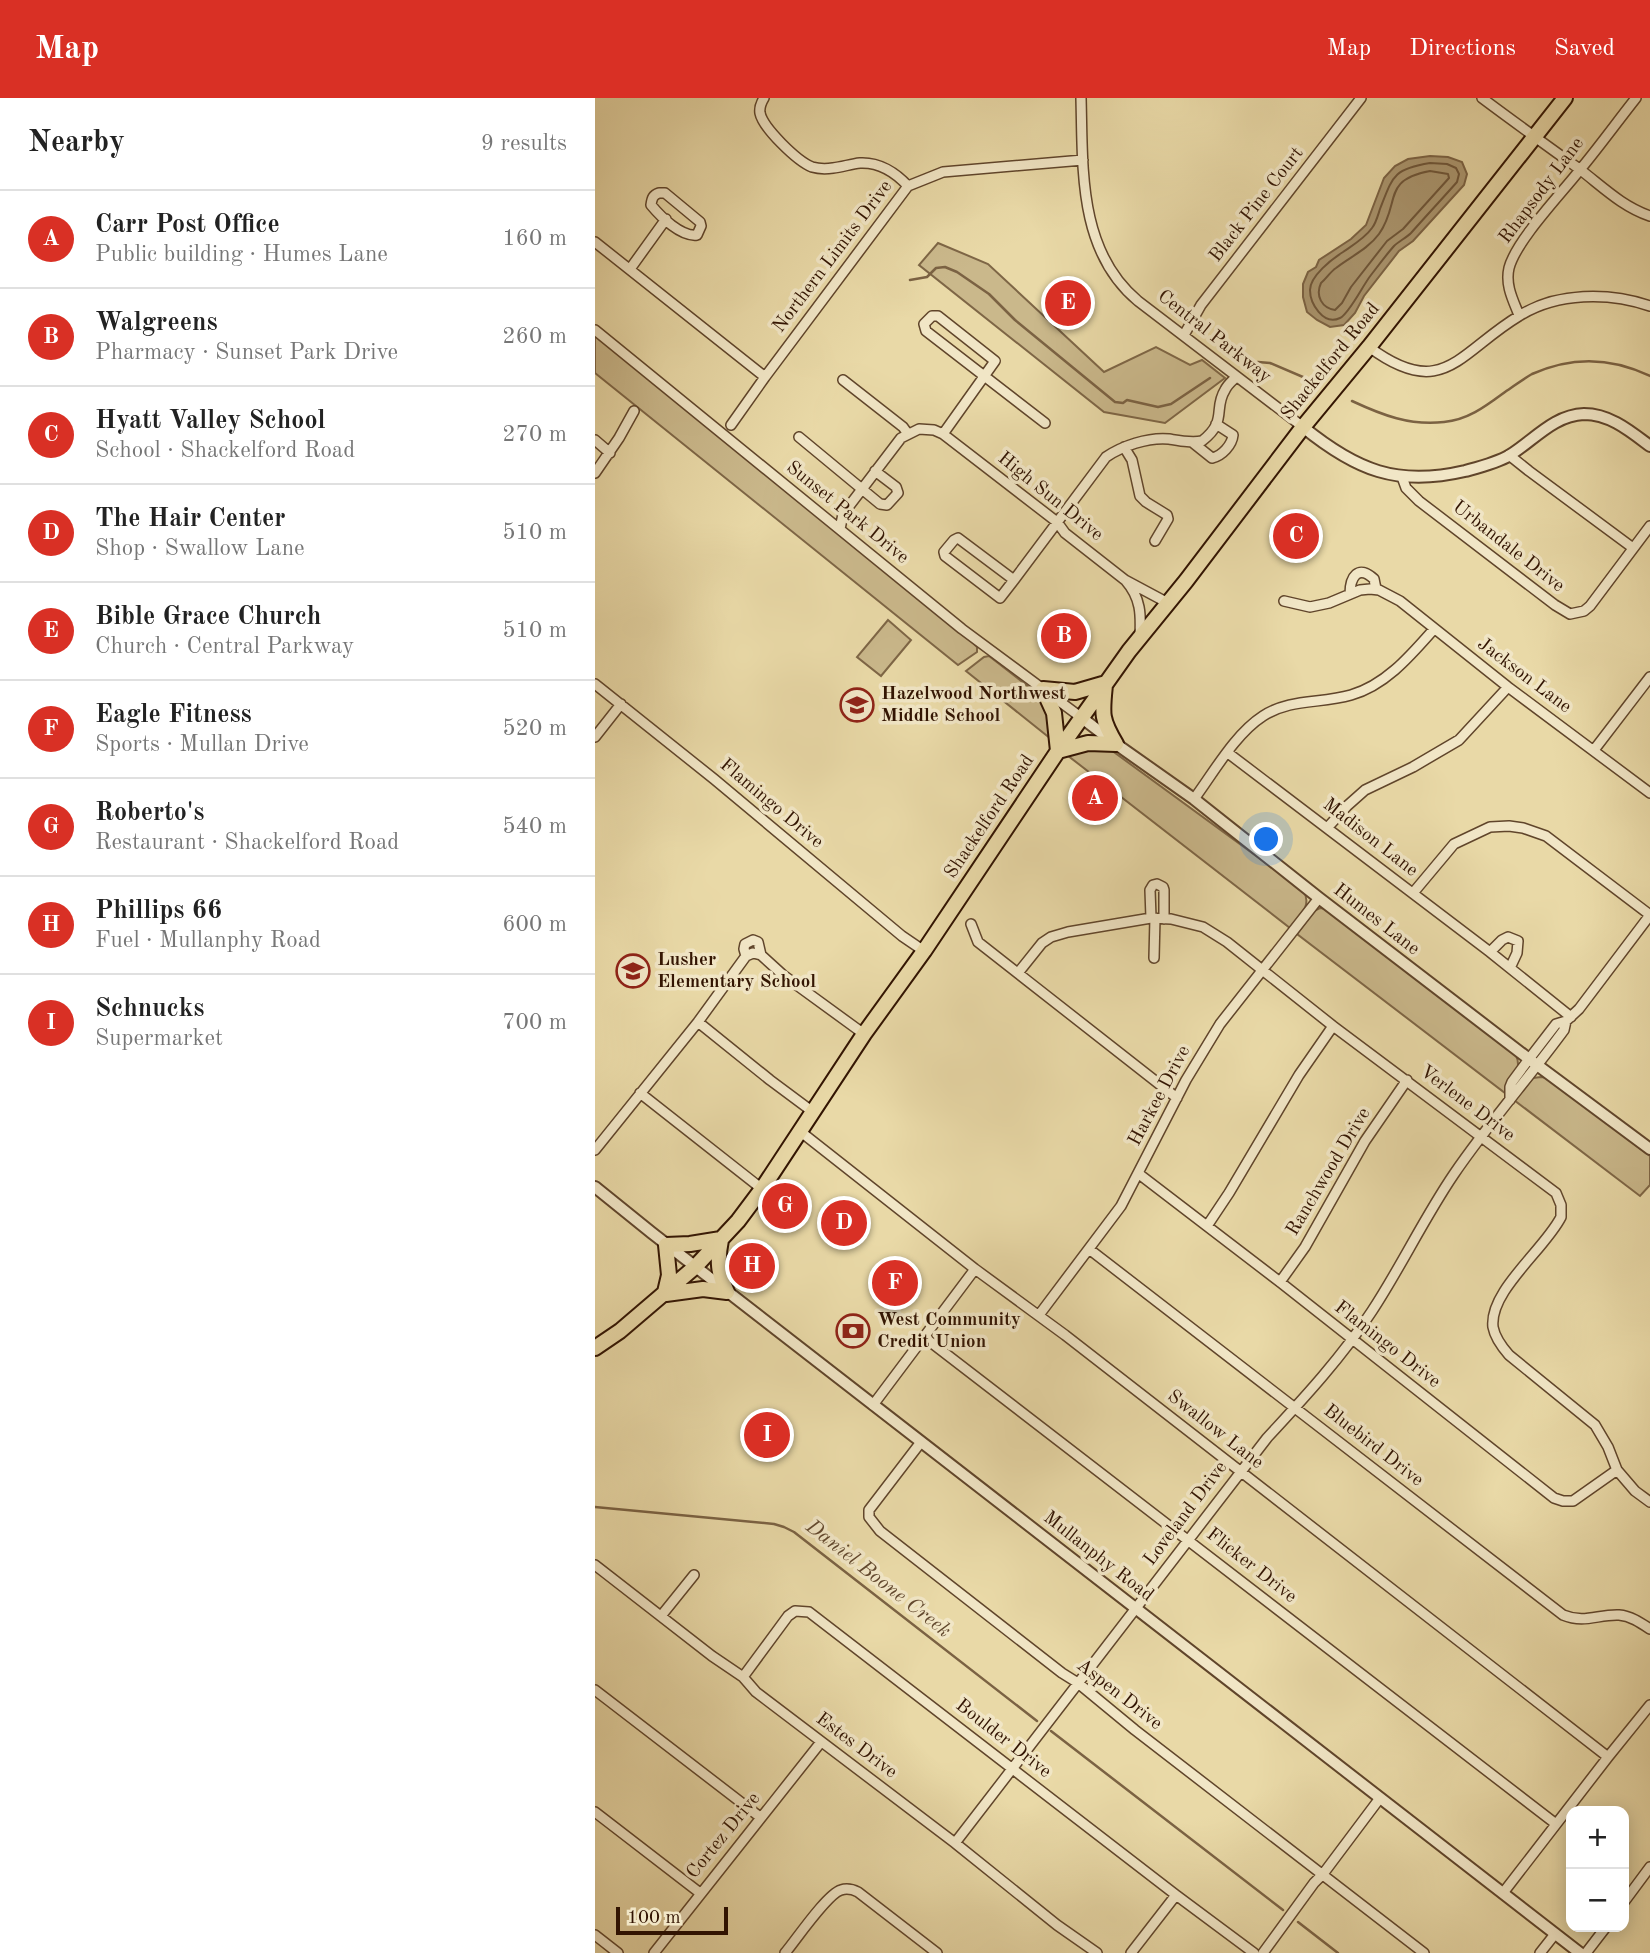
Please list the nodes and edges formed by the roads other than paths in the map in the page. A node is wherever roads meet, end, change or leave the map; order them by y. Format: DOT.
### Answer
graph roads {
  1 [pos="764,98"];
  2 [pos="1081,98"];
  3 [pos="1361,98"];
  4 [pos="1482,98"];
  5 [pos="1565,98"];
  6 [pos="1636,98"];
  7 [pos="1534,137"];
  8 [pos="1083,160"];
  9 [pos="1581,170"];
  10 [pos="908,186"];
  11 [pos="1650,216"];
  12 [pos="666,219"];
  13 [pos="595,242"];
  14 [pos="630,269"];
  15 [pos="1650,306"];
  16 [pos="1519,315"];
  17 [pos="595,330"];
  18 [pos="1184,335"];
  19 [pos="1369,347"];
  20 [pos="984,376"];
  21 [pos="765,377"];
  22 [pos="1236,377"];
  23 [pos="842,380"];
  24 [pos="634,411"];
  25 [pos="1045,423"];
  26 [pos="1216,424"];
  27 [pos="731,425"];
  28 [pos="1303,427"];
  29 [pos="943,434"];
  30 [pos="908,435"];
  31 [pos="799,437"];
  32 [pos="595,440"];
  33 [pos="1192,442"];
  34 [pos="1650,446"];
  35 [pos="1124,447"];
  36 [pos="610,453"];
  37 [pos="1509,455"];
  38 [pos="875,471"];
  39 [pos="595,473"];
  40 [pos="1402,477"];
  41 [pos="862,488"];
  42 [pos="1057,522"];
  43 [pos="1650,526"];
  44 [pos="840,529"];
  45 [pos="1155,541"];
  46 [pos="1633,548"];
  47 [pos="1014,580"];
  48 [pos="1125,580"];
  49 [pos="1375,589"];
  50 [pos="1350,594"];
  51 [pos="1284,601"];
  52 [pos="1168,603"];
  53 [pos="1434,629"];
  54 [pos="1140,636"];
  55 [pos="1650,677"];
  56 [pos="1105,683"];
  57 [pos="595,684"];
  58 [pos="1508,687"];
  59 [pos="1043,689"];
  60 [pos="621,704"];
  61 [pos="1082,718"];
  62 [pos="595,737"];
  63 [pos="1116,744"];
  64 [pos="1594,750"];
  65 [pos="1058,751"];
  66 [pos="1228,753"];
  67 [pos="1650,793"];
  68 [pos="1194,799"];
  69 [pos="1328,827"];
  70 [pos="1413,893"];
  71 [pos="1319,898"];
  72 [pos="1650,915"];
  73 [pos="1157,918"];
  74 [pos="971,924"];
  75 [pos="924,951"];
  76 [pos="1490,952"];
  77 [pos="1154,958"];
  78 [pos="1510,968"];
  79 [pos="1262,969"];
  80 [pos="1018,973"];
  81 [pos="1568,1019"];
  82 [pos="698,1022"];
  83 [pos="1333,1026"];
  84 [pos="864,1034"];
  85 [pos="1533,1062"];
  86 [pos="1407,1080"];
  87 [pos="640,1093"];
  88 [pos="1177,1098"];
  89 [pos="813,1112"];
  90 [pos="801,1132"];
  91 [pos="1482,1137"];
  92 [pos="1649,1146"];
  93 [pos="595,1150"];
  94 [pos="1139,1174"];
  95 [pos="595,1187"];
  96 [pos="762,1189"];
  97 [pos="1207,1226"];
  98 [pos="722,1239"];
  99 [pos="666,1245"];
  100 [pos="1089,1250"];
  101 [pos="695,1267"];
  102 [pos="975,1269"];
  103 [pos="1280,1282"];
  104 [pos="727,1292"];
  105 [pos="664,1294"];
  106 [pos="1039,1315"];
  107 [pos="924,1337"];
  108 [pos="1352,1340"];
  109 [pos="595,1348"];
  110 [pos="873,1405"];
  111 [pos="1295,1408"];
  112 [pos="921,1442"];
  113 [pos="1618,1470"];
  114 [pos="1240,1472"];
  115 [pos="1650,1502"];
  116 [pos="1188,1540"];
  117 [pos="595,1565"];
  118 [pos="694,1575"];
  119 [pos="1136,1608"];
  120 [pos="661,1616"];
  121 [pos="1650,1629"];
  122 [pos="743,1677"];
  123 [pos="1078,1683"];
  124 [pos="595,1690"];
  125 [pos="1650,1705"];
  126 [pos="821,1742"];
  127 [pos="1608,1757"];
  128 [pos="1012,1769"];
  129 [pos="1380,1798"];
  130 [pos="595,1812"];
  131 [pos="760,1817"];
  132 [pos="1556,1824"];
  133 [pos="955,1843"];
  134 [pos="1650,1867"];
  135 [pos="1323,1874"];
  136 [pos="700,1894"];
  137 [pos="1503,1894"];
  138 [pos="1176,1895"];
  139 [pos="1629,1895"];
  140 [pos="1602,1932"];
  141 [pos="1555,1934"];
  142 [pos="595,1935"];
  143 [pos="923,1944"];
  144 [pos="618,1953"];
  145 [pos="654,1953"];
  146 [pos="785,1953"];
  147 [pos="915,1953"];
  148 [pos="937,1953"];
  149 [pos="1097,1953"];
  150 [pos="1131,1953"];
  151 [pos="1254,1953"];
  152 [pos="1263,1953"];
  153 [pos="1424,1953"];
  154 [pos="1540,1953"];
  155 [pos="1580,1953"];
  156 [pos="1586,1953"];
  1 -- 10 [label="street"];
  2 -- 8 [label="street, Central Parkway"];
  3 -- 18 [label="street, Black Pine Court"];
  4 -- 7 [label="street"];
  5 -- 7 [label="main road, Shackelford Road"];
  6 -- 9 [label="street, Rhapsody Lane"];
  7 -- 9 [label="street"];
  7 -- 19 [label="main road, Shackelford Road"];
  8 -- 10 [label="street, Northern Limits Drive"];
  8 -- 18 [label="street, Central Parkway"];
  9 -- 11 [label="street"];
  9 -- 16 [label="street, Rhapsody Lane"];
  10 -- 21 [label="street, Northern Limits Drive"];
  12 -- 12 [label="street"];
  12 -- 14 [label="street"];
  13 -- 14 [label="street"];
  14 -- 21 [label="street"];
  15 -- 16 [label="street"];
  16 -- 19 [label="street"];
  17 -- 44 [label="street, Sunset Park Drive"];
  18 -- 22 [label="street, Central Parkway"];
  19 -- 28 [label="main road, Shackelford Road"];
  20 -- 20 [label="street"];
  20 -- 25 [label="street"];
  20 -- 29 [label="street"];
  21 -- 27 [label="street, Northern Limits Drive"];
  22 -- 26 [label="street"];
  22 -- 28 [label="street, Central Parkway"];
  23 -- 30 [label="street"];
  24 -- 36 [label="street"];
  26 -- 33 [label="street"];
  26 -- 33 [label="street"];
  28 -- 40 [label="street, Central Parkway"];
  28 -- 52 [label="main road, Shackelford Road"];
  29 -- 30 [label="street"];
  29 -- 42 [label="street, High Sun Drive"];
  30 -- 38 [label="street"];
  31 -- 41 [label="street"];
  32 -- 36 [label="street"];
  33 -- 35 [label="street"];
  34 -- 37 [label="street, Central Parkway"];
  35 -- 42 [label="street"];
  35 -- 45 [label="street"];
  36 -- 39 [label="street"];
  37 -- 40 [label="street, Central Parkway"];
  37 -- 46 [label="street"];
  38 -- 41 [label="street"];
  38 -- 41 [label="street"];
  40 -- 46 [label="street, Urbandale Drive"];
  41 -- 44 [label="street"];
  42 -- 47 [label="street"];
  42 -- 48 [label="street, High Sun Drive"];
  43 -- 46 [label="street, Urbandale Drive"];
  44 -- 59 [label="street, Sunset Park Drive"];
  47 -- 47 [label="street"];
  48 -- 52 [label="street, High Sun Drive"];
  48 -- 54 [label="street"];
  49 -- 50 [label="street, Jackson Lane"];
  49 -- 50 [label="street, Jackson Lane"];
  49 -- 53 [label="street, Jackson Lane"];
  50 -- 51 [label="street, Jackson Lane"];
  52 -- 54 [label="main road, Shackelford Road"];
  53 -- 58 [label="street, Jackson Lane"];
  53 -- 66 [label="street"];
  54 -- 56 [label="main road, Shackelford Road"];
  55 -- 64 [label="street"];
  56 -- 59 [label="main road"];
  56 -- 61 [label="main road, Shackelford Road"];
  56 -- 63 [label="main road"];
  57 -- 60 [label="street, Flamingo Drive"];
  58 -- 64 [label="street, Jackson Lane"];
  58 -- 69 [label="street"];
  59 -- 61 [label="street, Sunset Park Drive"];
  59 -- 65 [label="main road"];
  60 -- 62 [label="street"];
  60 -- 75 [label="street, Flamingo Drive"];
  61 -- 63 [label="street, Humes Lane"];
  61 -- 65 [label="main road, Shackelford Road"];
  63 -- 65 [label="main road"];
  63 -- 68 [label="street, Humes Lane"];
  64 -- 67 [label="street, Jackson Lane"];
  65 -- 75 [label="main road, Shackelford Road"];
  66 -- 68 [label="street"];
  66 -- 69 [label="street, Madison Lane"];
  68 -- 71 [label="street, Humes Lane"];
  69 -- 70 [label="street, Madison Lane"];
  70 -- 72 [label="street"];
  70 -- 76 [label="street, Madison Lane"];
  71 -- 79 [label="street, Harkee Drive"];
  71 -- 85 [label="street, Humes Lane"];
  72 -- 81 [label="street, Loveland Drive"];
  73 -- 77 [label="street"];
  73 -- 79 [label="street, Verlene Drive"];
  73 -- 80 [label="street, Verlene Drive"];
  74 -- 80 [label="street"];
  75 -- 84 [label="main road, Shackelford Road"];
  76 -- 78 [label="street, Madison Lane"];
  76 -- 78 [label="street"];
  78 -- 81 [label="street, Madison Lane"];
  79 -- 83 [label="street, Verlene Drive"];
  79 -- 88 [label="street, Harkee Drive"];
  80 -- 88 [label="street"];
  81 -- 85 [label="street, Loveland Drive"];
  82 -- 84 [label="street"];
  82 -- 87 [label="street"];
  82 -- 89 [label="street"];
  83 -- 86 [label="street, Verlene Drive"];
  83 -- 97 [label="street"];
  84 -- 89 [label="main road, Shackelford Road"];
  85 -- 91 [label="street, Loveland Drive"];
  85 -- 92 [label="street, Humes Lane"];
  86 -- 91 [label="street, Verlene Drive"];
  86 -- 103 [label="street, Ranchwood Drive"];
  87 -- 93 [label="street"];
  87 -- 96 [label="street"];
  88 -- 94 [label="street, Harkee Drive"];
  89 -- 90 [label="main road, Shackelford Road"];
  90 -- 96 [label="main road, Shackelford Road"];
  90 -- 102 [label="street, Swallow Lane"];
  91 -- 108 [label="street, Loveland Drive"];
  91 -- 113 [label="street, Verlene Drive"];
  94 -- 97 [label="street, Flamingo Drive"];
  94 -- 100 [label="street, Harkee Drive"];
  95 -- 99 [label="street, Mullanphy Road"];
  96 -- 98 [label="main road, Shackelford Road"];
  97 -- 103 [label="street, Flamingo Drive"];
  98 -- 99 [label="main road"];
  98 -- 101 [label="main road, Shackelford Road"];
  98 -- 104 [label="main road"];
  99 -- 101 [label="street, Mullanphy Road"];
  99 -- 105 [label="main road"];
  100 -- 106 [label="street, Harkee Drive"];
  100 -- 111 [label="street, Bluebird Drive"];
  101 -- 104 [label="street, Mullanphy Road"];
  101 -- 105 [label="main road, Shackelford Road"];
  102 -- 106 [label="street, Swallow Lane"];
  102 -- 107 [label="street"];
  103 -- 108 [label="street, Flamingo Drive"];
  104 -- 105 [label="main road"];
  104 -- 110 [label="street, Mullanphy Road"];
  105 -- 109 [label="main road, Shackelford Road"];
  106 -- 114 [label="street, Swallow Lane"];
  107 -- 110 [label="street"];
  107 -- 116 [label="street, Flicker Drive"];
  108 -- 111 [label="street, Loveland Drive"];
  108 -- 113 [label="street, Flamingo Drive"];
  110 -- 112 [label="street, Mullanphy Road"];
  111 -- 114 [label="street, Loveland Drive"];
  111 -- 121 [label="street, Bluebird Drive"];
  112 -- 119 [label="street, Mullanphy Road"];
  112 -- 123 [label="street, Aspen Drive"];
  113 -- 115 [label="street, Verlene Drive"];
  114 -- 116 [label="street, Loveland Drive"];
  114 -- 127 [label="street, Swallow Lane"];
  116 -- 119 [label="street, Loveland Drive"];
  116 -- 132 [label="street, Flicker Drive"];
  117 -- 120 [label="street, Estes Drive"];
  118 -- 120 [label="street"];
  119 -- 123 [label="street, Loveland Drive"];
  119 -- 129 [label="street, Mullanphy Road"];
  120 -- 122 [label="street, Estes Drive"];
  122 -- 126 [label="street, Estes Drive"];
  122 -- 128 [label="street, Boulder Drive"];
  123 -- 128 [label="street, Loveland Drive"];
  123 -- 135 [label="street, Aspen Drive"];
  124 -- 131 [label="street"];
  125 -- 127 [label="street"];
  126 -- 131 [label="street, Cortez Drive"];
  126 -- 133 [label="street, Estes Drive"];
  127 -- 132 [label="street"];
  128 -- 133 [label="street, Loveland Drive"];
  128 -- 138 [label="street, Boulder Drive"];
  129 -- 135 [label="street"];
  129 -- 137 [label="street, Mullanphy Road"];
  130 -- 136 [label="street"];
  131 -- 136 [label="street, Cortez Drive"];
  132 -- 137 [label="street"];
  133 -- 149 [label="street, Estes Drive"];
  134 -- 139 [label="street"];
  135 -- 152 [label="street"];
  135 -- 153 [label="street, Aspen Drive"];
  136 -- 145 [label="street, Cortez Drive"];
  137 -- 141 [label="street, Mullanphy Road"];
  138 -- 150 [label="street"];
  138 -- 151 [label="street, Boulder Drive"];
  140 -- 156 [label="street"];
  141 -- 154 [label="street"];
  141 -- 155 [label="street, Mullanphy Road"];
  142 -- 144 [label="street"];
  143 -- 146 [label="street"];
  143 -- 147 [label="street"];
  143 -- 148 [label="street"];
}
